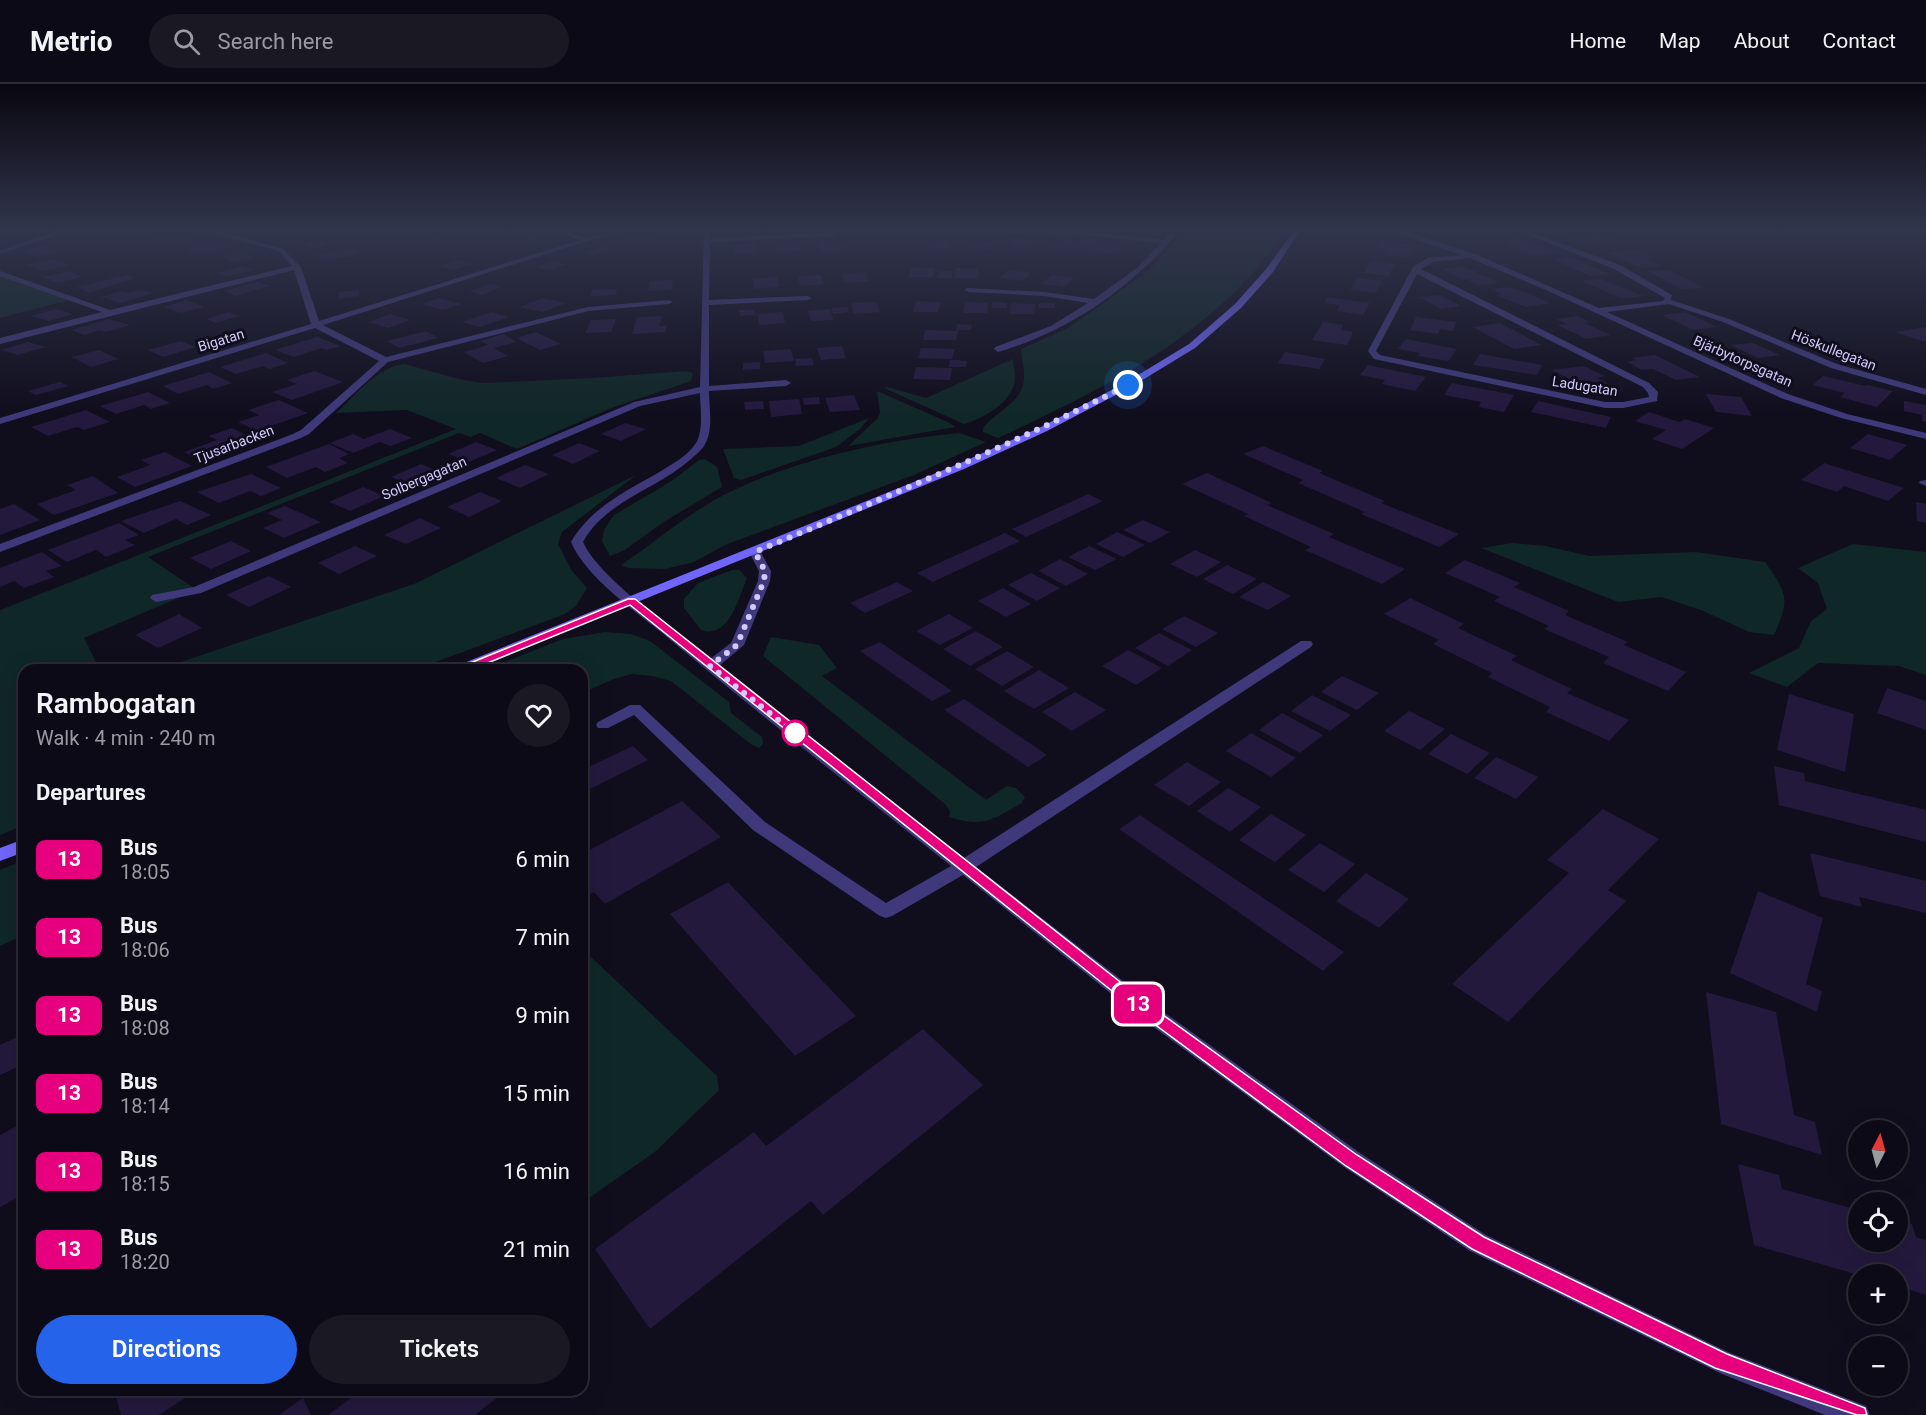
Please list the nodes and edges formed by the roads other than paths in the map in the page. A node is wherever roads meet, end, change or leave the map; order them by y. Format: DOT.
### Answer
graph roads {
  1 [pos="51,291"];
  2 [pos="196,291"];
  3 [pos="305,291"];
  4 [pos="424,291"];
  5 [pos="706,291"];
  6 [pos="990,291"];
  7 [pos="1111,291"];
  8 [pos="1251,291"];
  9 [pos="1404,291"];
  10 [pos="1456,291"];
  11 [pos="1557,291"];
  12 [pos="1661,291"];
  13 [pos="808,298"];
  14 [pos="1667,301"];
  15 [pos="669,302"];
  16 [pos="1096,302"];
  17 [pos="705,303"];
  18 [pos="1602,310"];
  19 [pos="109,312"];
  20 [pos="316,325"];
  21 [pos="0,341"];
  22 [pos="998,349"];
  23 [pos="385,360"];
  24 [pos="786,383"];
  25 [pos="704,389"];
  26 [pos="1926,392"];
  27 [pos="0,421"];
  28 [pos="1926,436"];
  29 [pos="0,548"];
  30 [pos="755,552"];
  31 [pos="156,598"];
  32 [pos="632,601"];
  33 [pos="1306,644"];
  34 [pos="474,664"];
  35 [pos="710,666"];
  36 [pos="603,725"];
  37 [pos="18,848"];
  38 [pos="0,855"];
  39 [pos="963,866"];
  40 [pos="1857,1415"];
  1 -- 19 [label="street"];
  2 -- 19 [label="street"];
  3 -- 20 [label="street"];
  4 -- 20 [label="street, Bigatan"];
  5 -- 17 [label="street"];
  6 -- 16 [label="street"];
  7 -- 16 [label="street"];
  8 -- 30 [label="main road"];
  9 -- 10 [label="street, Ladugatan"];
  11 -- 18 [label="street, Bjärbytorpsgatan"];
  12 -- 14 [label="street"];
  13 -- 17 [label="street"];
  14 -- 18 [label="street, Höskullegatan"];
  14 -- 26 [label="street, Höskullegatan"];
  15 -- 23 [label="street"];
  16 -- 22 [label="street"];
  17 -- 25 [label="street"];
  18 -- 28 [label="street, Bjärbytorpsgatan"];
  19 -- 21 [label="street"];
  20 -- 23 [label="street"];
  20 -- 27 [label="street, Bigatan"];
  23 -- 29 [label="street, Tjusarbacken"];
  24 -- 25 [label="street, Solbergagatan"];
  25 -- 31 [label="street, Solbergagatan"];
  25 -- 32 [label="street"];
  30 -- 32 [label="main road"];
  30 -- 35 [label="street"];
  32 -- 34 [label="main road"];
  32 -- 35 [label="street"];
  33 -- 39 [label="street"];
  35 -- 39 [label="street"];
  36 -- 39 [label="street"];
  37 -- 38 [label="main road"];
  39 -- 40 [label="street"];
}
